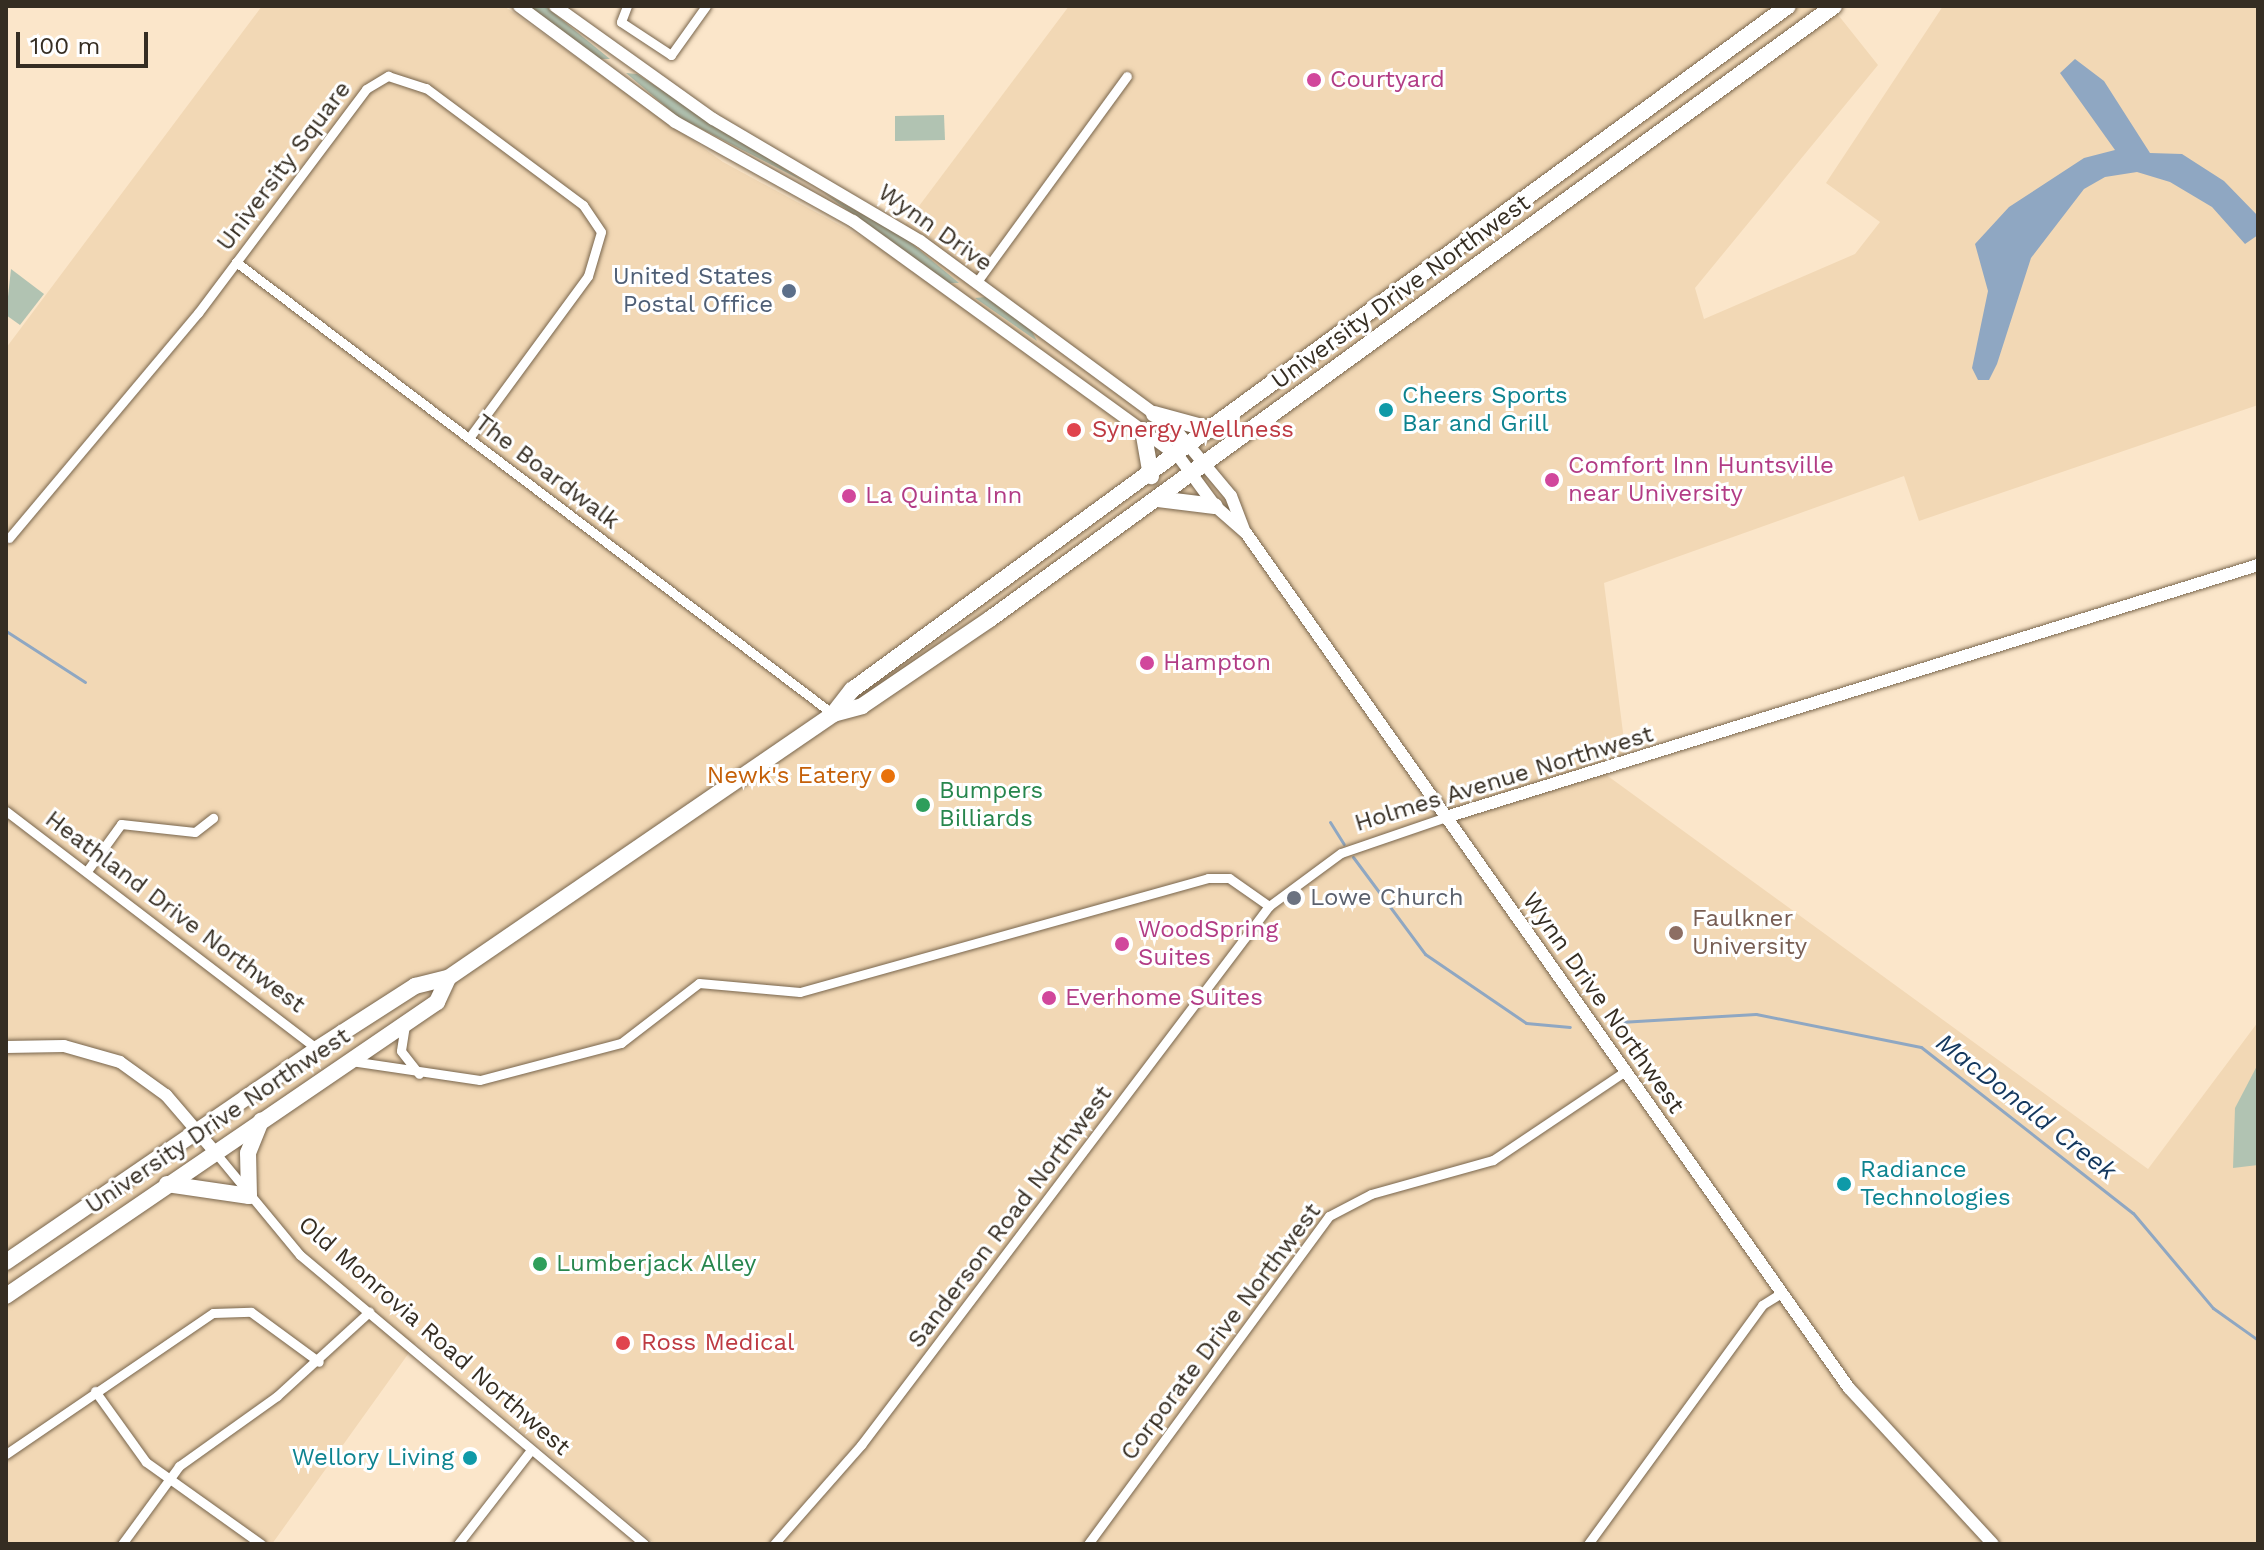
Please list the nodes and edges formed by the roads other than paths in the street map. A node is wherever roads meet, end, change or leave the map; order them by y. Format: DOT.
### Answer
graph roads {
  1 [pos="519,6"];
  2 [pos="555,6"];
  3 [pos="627,6"];
  4 [pos="706,6"];
  5 [pos="1788,6"];
  6 [pos="1844,6"];
  7 [pos="1829,10"];
  8 [pos="1127,76"];
  9 [pos="236,262"];
  10 [pos="976,283"];
  11 [pos="1154,414"];
  12 [pos="1143,430"];
  13 [pos="1213,430"];
  14 [pos="469,438"];
  15 [pos="1186,451"];
  16 [pos="1206,464"];
  17 [pos="1192,475"];
  18 [pos="1151,476"];
  19 [pos="1158,499"];
  20 [pos="1215,506"];
  21 [pos="1246,533"];
  22 [pos="9,538"];
  23 [pos="2258,565"];
  24 [pos="833,714"];
  25 [pos="6,811"];
  26 [pos="1446,817"];
  27 [pos="213,818"];
  28 [pos="87,871"];
  29 [pos="1269,906"];
  30 [pos="448,978"];
  31 [pos="406,1022"];
  32 [pos="6,1047"];
  33 [pos="317,1049"];
  34 [pos="350,1060"];
  35 [pos="1624,1072"];
  36 [pos="422,1076"];
  37 [pos="261,1119"];
  38 [pos="197,1129"];
  39 [pos="214,1151"];
  40 [pos="167,1184"];
  41 [pos="249,1196"];
  42 [pos="6,1262"];
  43 [pos="1781,1293"];
  44 [pos="6,1296"];
  45 [pos="369,1312"];
  46 [pos="319,1362"];
  47 [pos="95,1391"];
  48 [pos="531,1450"];
  49 [pos="6,1454"];
  50 [pos="169,1478"];
  51 [pos="122,1544"];
  52 [pos="261,1544"];
  53 [pos="458,1544"];
  54 [pos="644,1544"];
  55 [pos="774,1544"];
  56 [pos="1088,1544"];
  57 [pos="1588,1544"];
  58 [pos="1993,1544"];
  1 -- 12 [label="street, Wynn Drive"];
  2 -- 10 [label="street, Wynn Drive"];
  3 -- 4 [label="street"];
  5 -- 13 [label="highway, University Drive Northwest"];
  6 -- 7 [label="highway, University Drive Northwest"];
  7 -- 16 [label="highway, University Drive Northwest"];
  8 -- 10 [label="street"];
  9 -- 14 [label="street, The Boardwalk"];
  9 -- 14 [label="street, University Square"];
  9 -- 22 [label="street, University Square"];
  10 -- 11 [label="street, Wynn Drive"];
  11 -- 13 [label="highway"];
  11 -- 15 [label="street, Wynn Drive"];
  12 -- 15 [label="street, Wynn Drive"];
  12 -- 18 [label="highway"];
  13 -- 15 [label="highway, University Drive Northwest"];
  14 -- 24 [label="street, The Boardwalk"];
  15 -- 16 [label="street, Wynn Drive"];
  15 -- 17 [label="street, Wynn Drive"];
  15 -- 18 [label="highway, University Drive Northwest"];
  16 -- 17 [label="highway, University Drive Northwest"];
  16 -- 21 [label="street, Wynn Drive"];
  17 -- 19 [label="highway, University Drive Northwest"];
  17 -- 20 [label="street, Wynn Drive Northwest"];
  18 -- 24 [label="highway, University Drive Northwest"];
  19 -- 20 [label="highway"];
  19 -- 24 [label="highway, University Drive Northwest"];
  20 -- 21 [label="street, Wynn Drive Northwest"];
  21 -- 26 [label="street, Wynn Drive Northwest"];
  23 -- 26 [label="street, Holmes Avenue Northwest"];
  24 -- 30 [label="highway, University Drive Northwest"];
  25 -- 28 [label="street, Heathland Drive Northwest"];
  26 -- 29 [label="street, Holmes Avenue Northwest"];
  26 -- 35 [label="street, Wynn Drive Northwest"];
  27 -- 28 [label="street"];
  28 -- 33 [label="street, Heathland Drive Northwest"];
  29 -- 36 [label="street"];
  29 -- 55 [label="street, Sanderson Road Northwest"];
  30 -- 31 [label="highway, University Drive Northwest"];
  30 -- 33 [label="highway, University Drive Northwest"];
  31 -- 34 [label="highway, University Drive Northwest"];
  31 -- 36 [label="street"];
  32 -- 38 [label="street, Old Monrovia Road Northwest"];
  33 -- 38 [label="highway, University Drive Northwest"];
  34 -- 36 [label="street"];
  34 -- 37 [label="highway, University Drive Northwest"];
  35 -- 43 [label="street, Wynn Drive Northwest"];
  35 -- 56 [label="street, Corporate Drive Northwest"];
  37 -- 39 [label="highway, University Drive Northwest"];
  37 -- 41 [label="highway"];
  38 -- 39 [label="street, Old Monrovia Road Northwest"];
  38 -- 42 [label="highway, University Drive Northwest"];
  39 -- 40 [label="highway, University Drive Northwest"];
  39 -- 41 [label="street, Old Monrovia Road Northwest"];
  40 -- 41 [label="highway"];
  40 -- 44 [label="highway, University Drive Northwest"];
  41 -- 45 [label="street, Old Monrovia Road Northwest"];
  43 -- 57 [label="street"];
  43 -- 58 [label="street, Wynn Drive Northwest"];
  45 -- 46 [label="street"];
  45 -- 48 [label="street, Old Monrovia Road Northwest"];
  46 -- 47 [label="street"];
  46 -- 50 [label="street"];
  47 -- 49 [label="street"];
  47 -- 50 [label="street"];
  48 -- 53 [label="street"];
  48 -- 54 [label="street, Old Monrovia Road Northwest"];
  50 -- 51 [label="street"];
  50 -- 52 [label="street"];
}
